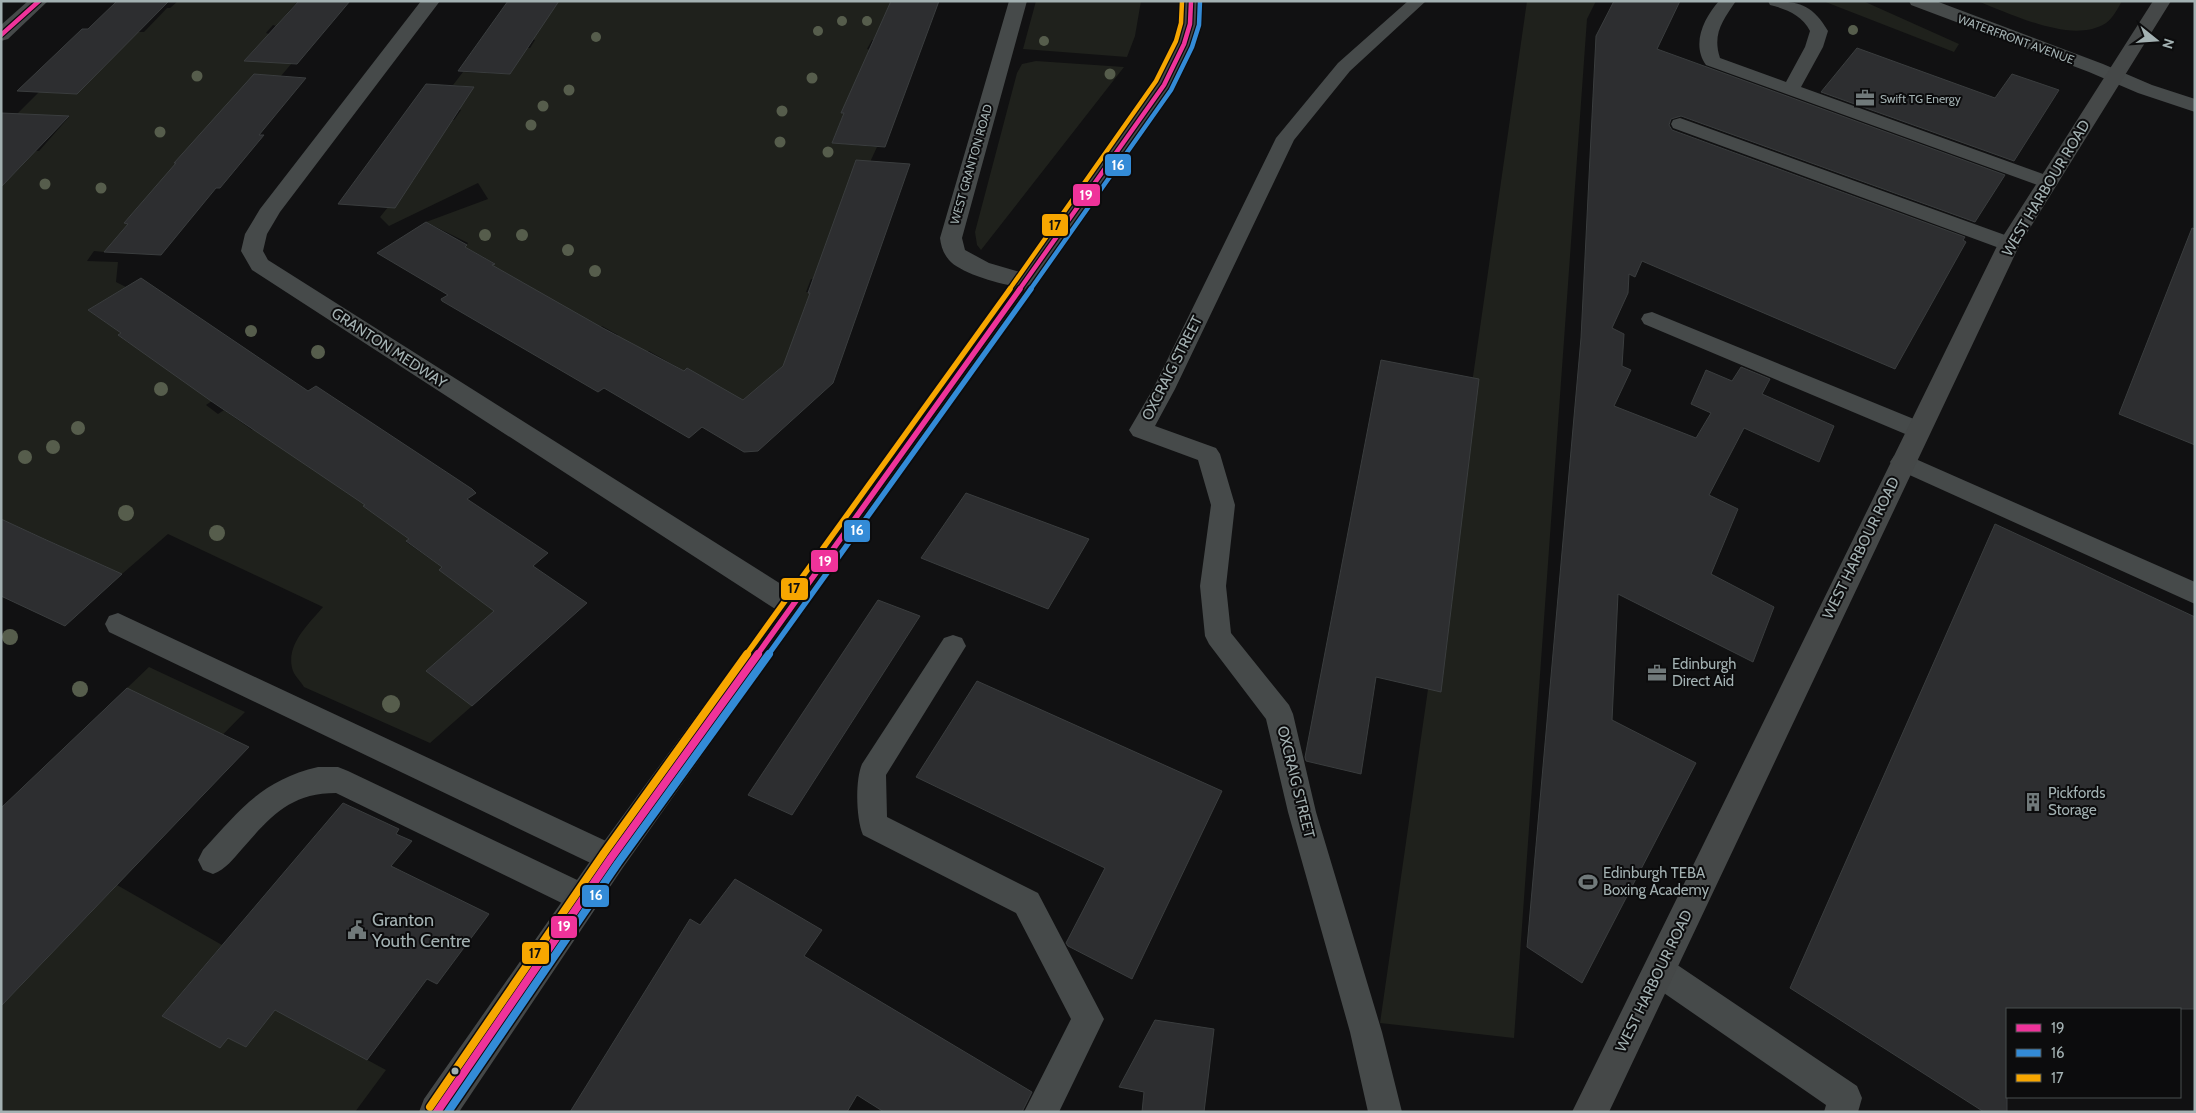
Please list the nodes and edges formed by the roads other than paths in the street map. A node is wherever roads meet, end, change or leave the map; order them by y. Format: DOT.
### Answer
graph roads {
  1 [pos="39,1"];
  2 [pos="431,1"];
  3 [pos="1018,1"];
  4 [pos="1191,1"];
  5 [pos="1418,1"];
  6 [pos="1728,1"];
  7 [pos="1776,1"];
  8 [pos="1918,1"];
  9 [pos="2162,1"];
  10 [pos="1,36"];
  11 [pos="2115,77"];
  12 [pos="1791,89"];
  13 [pos="2195,106"];
  14 [pos="1680,124"];
  15 [pos="2047,182"];
  16 [pos="2009,244"];
  17 [pos="1026,281"];
  18 [pos="1652,319"];
  19 [pos="1918,430"];
  20 [pos="1902,462"];
  21 [pos="2195,594"];
  22 [pos="792,606"];
  23 [pos="118,624"];
  24 [pos="954,646"];
  25 [pos="612,858"];
  26 [pos="213,860"];
  27 [pos="584,898"];
  28 [pos="1659,971"];
  29 [pos="436,1112"];
  30 [pos="1041,1112"];
  31 [pos="1385,1112"];
  32 [pos="1590,1112"];
  33 [pos="1841,1112"];
  1 -- 10 [label="street"];
  2 -- 22 [label="street, GRANTON MEDWAY"];
  3 -- 17 [label="street, WEST GRANTON ROAD"];
  4 -- 17 [label="street"];
  5 -- 31 [label="lane, OXCRAIG STREET"];
  6 -- 12 [label="lane"];
  7 -- 12 [label="lane"];
  8 -- 11 [label="street, WATERFRONT AVENUE"];
  9 -- 11 [label="street, WEST HARBOUR ROAD"];
  11 -- 13 [label="street, WATERFRONT AVENUE"];
  11 -- 15 [label="street, WEST HARBOUR ROAD"];
  12 -- 15 [label="lane"];
  14 -- 16 [label="lane"];
  15 -- 16 [label="street, WEST HARBOUR ROAD"];
  16 -- 19 [label="street, WEST HARBOUR ROAD"];
  17 -- 22 [label="street"];
  18 -- 19 [label="lane"];
  19 -- 20 [label="street, WEST HARBOUR ROAD"];
  20 -- 21 [label="lane"];
  20 -- 28 [label="street, WEST HARBOUR ROAD"];
  22 -- 25 [label="street"];
  23 -- 25 [label="lane"];
  24 -- 30 [label="lane"];
  25 -- 27 [label="street"];
  26 -- 27 [label="lane"];
  27 -- 29 [label="street"];
  28 -- 32 [label="street, WEST HARBOUR ROAD"];
  28 -- 33 [label="lane"];
}
